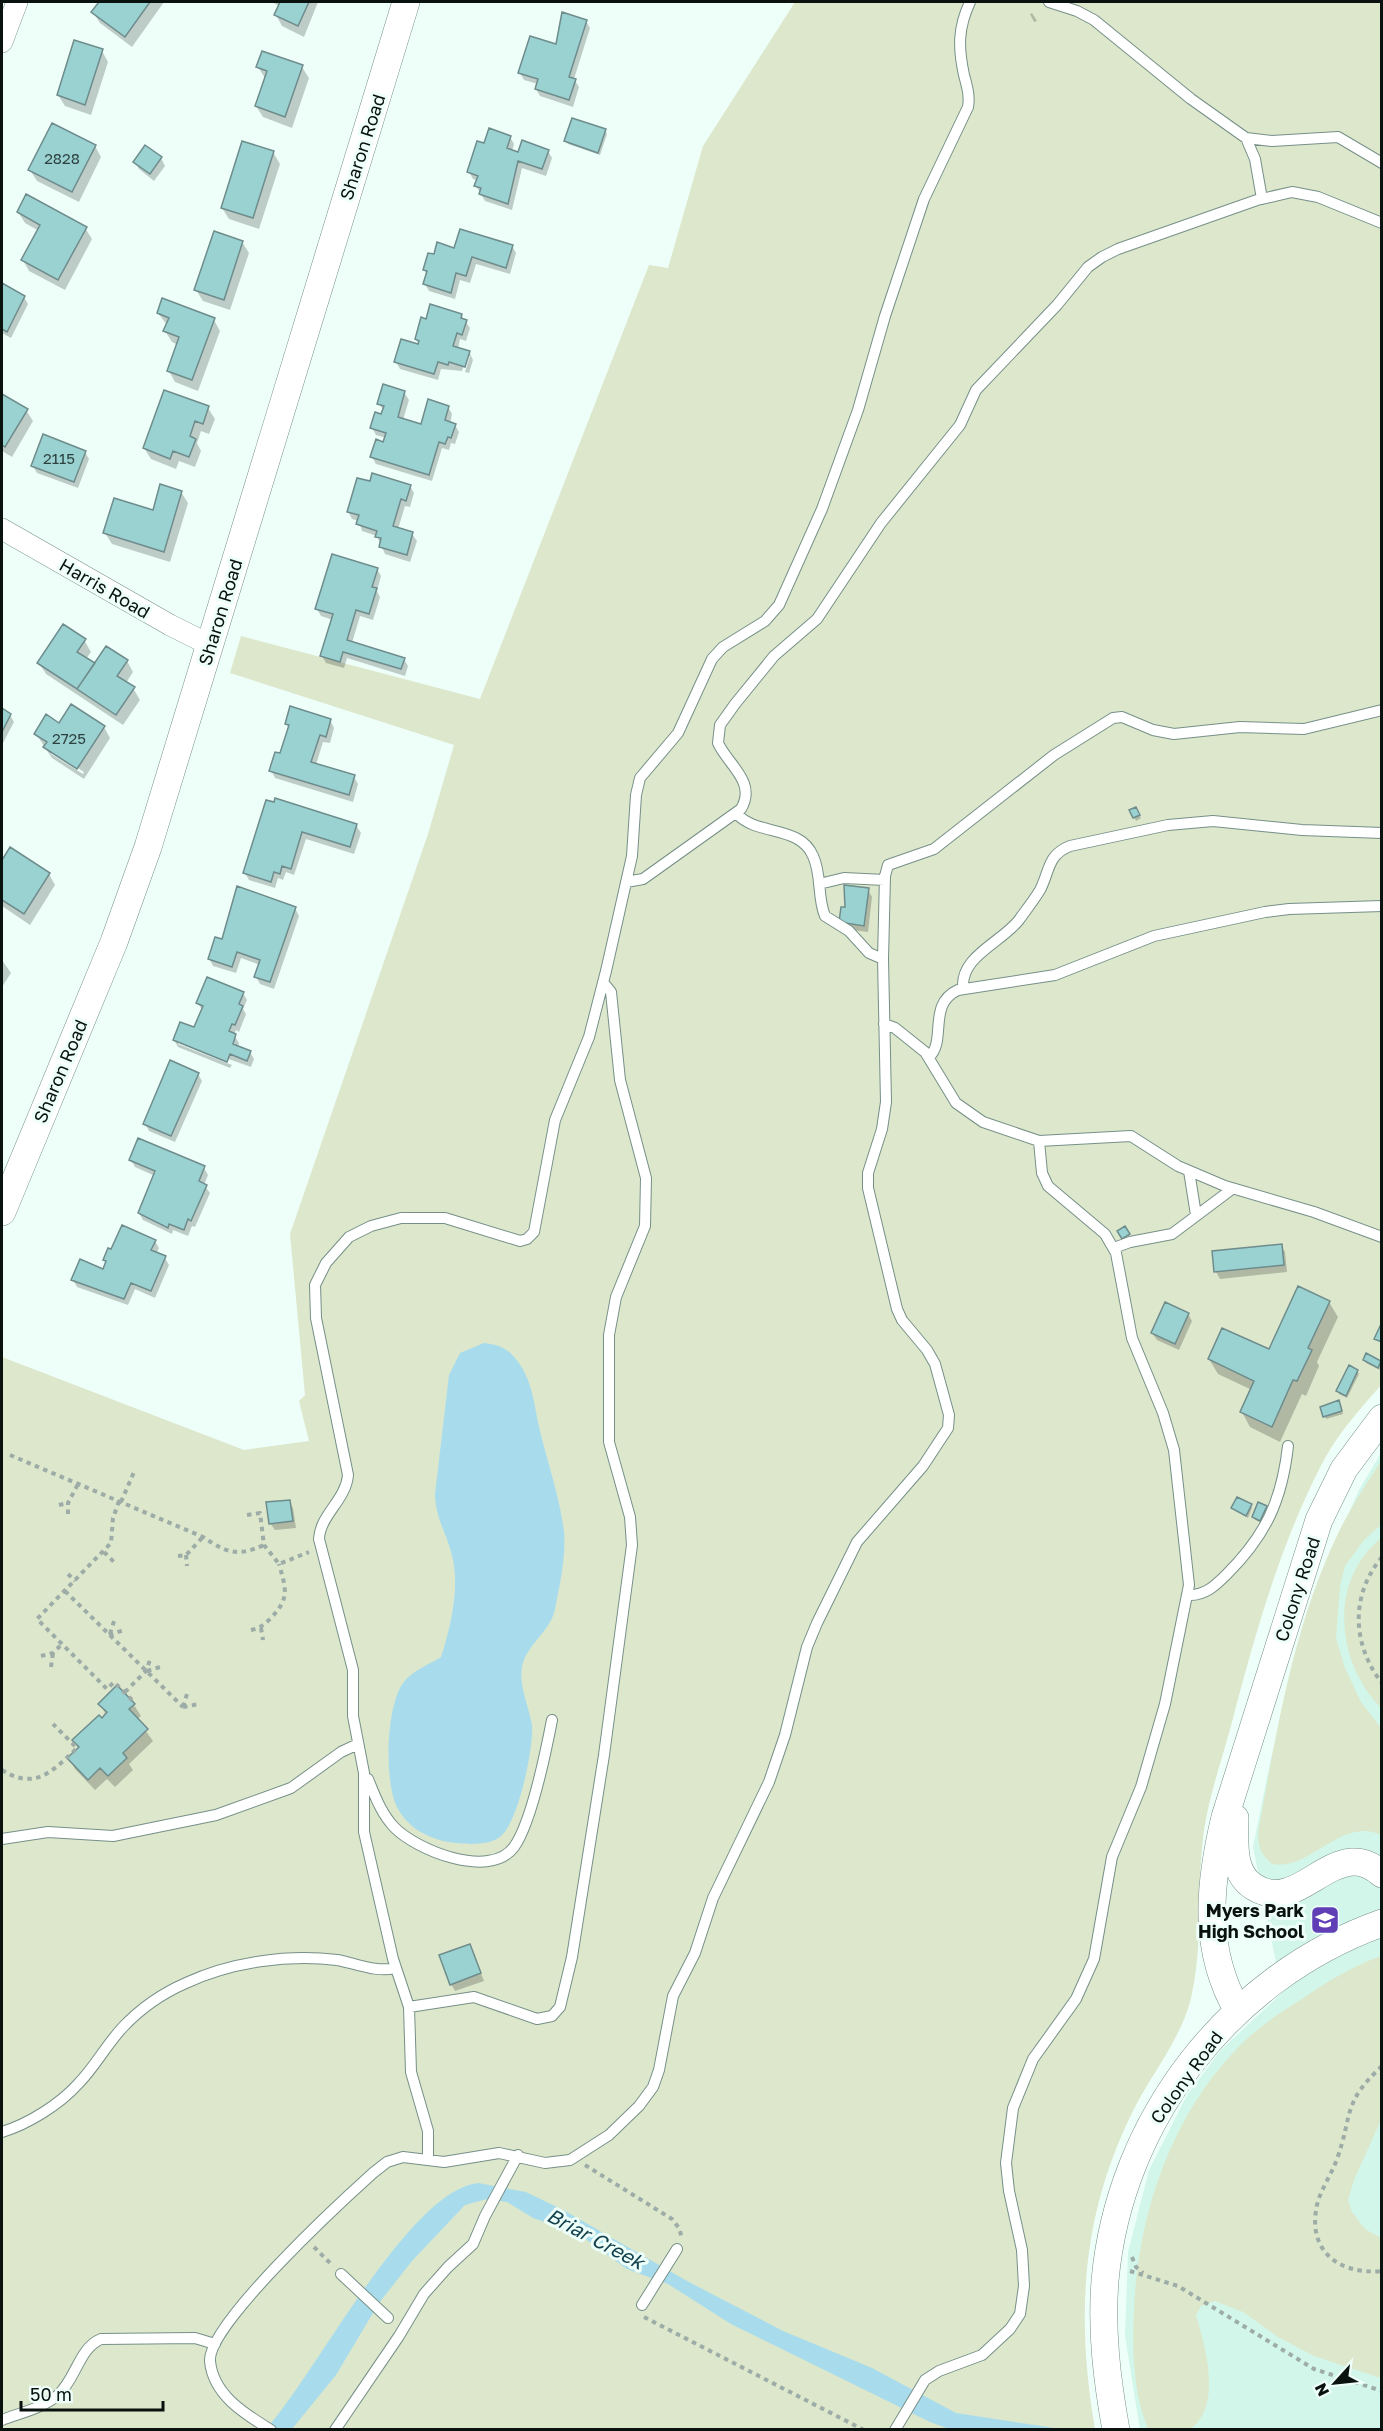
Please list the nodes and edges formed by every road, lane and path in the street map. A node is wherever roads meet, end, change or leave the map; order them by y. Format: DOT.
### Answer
graph roads {
  1 [pos="17,2"];
  2 [pos="406,2"];
  3 [pos="970,2"];
  4 [pos="1049,2"];
  5 [pos="2,42"];
  6 [pos="1246,138"];
  7 [pos="1382,163"];
  8 [pos="1262,199"];
  9 [pos="1382,223"];
  10 [pos="2,530"];
  11 [pos="210,645"];
  12 [pos="1382,710"];
  13 [pos="737,813"];
  14 [pos="1382,833"];
  15 [pos="885,880"];
  16 [pos="626,882"];
  17 [pos="819,884"];
  18 [pos="1382,906"];
  19 [pos="883,959"];
  20 [pos="603,982"];
  21 [pos="963,989"];
  22 [pos="884,1024"];
  23 [pos="929,1057"];
  24 [pos="1039,1141"];
  25 [pos="1189,1171"];
  26 [pos="1233,1189"];
  27 [pos="2,1212"];
  28 [pos="1196,1215"];
  29 [pos="1382,1237"];
  30 [pos="1114,1248"];
  31 [pos="1382,1418"];
  32 [pos="1288,1446"];
  33 [pos="10,1455"];
  34 [pos="134,1472"];
  35 [pos="78,1484"];
  36 [pos="120,1502"];
  37 [pos="68,1503"];
  38 [pos="59,1505"];
  39 [pos="68,1514"];
  40 [pos="247,1515"];
  41 [pos="203,1538"];
  42 [pos="264,1545"];
  43 [pos="321,1547"];
  44 [pos="104,1552"];
  45 [pos="186,1555"];
  46 [pos="178,1556"];
  47 [pos="1382,1557"];
  48 [pos="114,1562"];
  49 [pos="279,1564"];
  50 [pos="187,1566"];
  51 [pos="68,1574"];
  52 [pos="75,1581"];
  53 [pos="65,1591"];
  54 [pos="1188,1595"];
  55 [pos="114,1620"];
  56 [pos="261,1628"];
  57 [pos="124,1630"];
  58 [pos="251,1630"];
  59 [pos="110,1635"];
  60 [pos="263,1640"];
  61 [pos="62,1644"];
  62 [pos="53,1653"];
  63 [pos="40,1656"];
  64 [pos="151,1657"];
  65 [pos="51,1667"];
  66 [pos="160,1667"];
  67 [pos="146,1671"];
  68 [pos="1382,1683"];
  69 [pos="125,1692"];
  70 [pos="187,1694"];
  71 [pos="133,1701"];
  72 [pos="199,1704"];
  73 [pos="183,1707"];
  74 [pos="552,1720"];
  75 [pos="53,1724"];
  76 [pos="358,1744"];
  77 [pos="2,1770"];
  78 [pos="1241,1772"];
  79 [pos="364,1778"];
  80 [pos="2,1839"];
  81 [pos="1382,1874"];
  82 [pos="1382,1923"];
  83 [pos="395,1968"];
  84 [pos="409,2007"];
  85 [pos="1238,2011"];
  86 [pos="1382,2066"];
  87 [pos="2,2132"];
  88 [pos="518,2155"];
  89 [pos="579,2155"];
  90 [pos="428,2160"];
  91 [pos="304,2237"];
  92 [pos="677,2249"];
  93 [pos="1132,2255"];
  94 [pos="1130,2271"];
  95 [pos="1382,2271"];
  96 [pos="341,2274"];
  97 [pos="1149,2276"];
  98 [pos="642,2305"];
  99 [pos="388,2318"];
  100 [pos="215,2344"];
  101 [pos="1382,2391"];
  102 [pos="2,2420"];
  103 [pos="896,2428"];
  104 [pos="271,2430"];
  105 [pos="335,2430"];
  106 [pos="864,2430"];
  107 [pos="1116,2430"];
  1 -- 5 [label="street"];
  2 -- 11 [label="street, Sharon Road"];
  3 -- 16 [label="lane"];
  4 -- 6 [label="lane"];
  6 -- 7 [label="lane"];
  6 -- 8 [label="lane"];
  8 -- 9 [label="lane"];
  8 -- 13 [label="lane"];
  10 -- 11 [label="street, Harris Road"];
  11 -- 27 [label="street, Sharon Road"];
  12 -- 15 [label="lane"];
  13 -- 16 [label="lane"];
  13 -- 17 [label="lane"];
  14 -- 21 [label="lane"];
  15 -- 17 [label="lane"];
  15 -- 19 [label="lane"];
  16 -- 20 [label="lane"];
  17 -- 19 [label="lane"];
  18 -- 21 [label="lane"];
  19 -- 22 [label="lane"];
  20 -- 43 [label="lane"];
  20 -- 84 [label="lane"];
  21 -- 23 [label="lane"];
  22 -- 23 [label="lane"];
  22 -- 89 [label="lane"];
  23 -- 24 [label="lane"];
  24 -- 25 [label="lane"];
  24 -- 30 [label="lane"];
  25 -- 26 [label="lane"];
  25 -- 28 [label="lane"];
  26 -- 28 [label="lane"];
  26 -- 29 [label="lane"];
  28 -- 30 [label="lane"];
  30 -- 54 [label="lane"];
  31 -- 78 [label="street, Colony Road"];
  32 -- 54 [label="lane"];
  33 -- 35 [label="path"];
  34 -- 36 [label="path"];
  35 -- 36 [label="path"];
  35 -- 37 [label="path"];
  36 -- 41 [label="path"];
  36 -- 44 [label="path"];
  37 -- 38 [label="path"];
  37 -- 39 [label="path"];
  40 -- 42 [label="path"];
  41 -- 42 [label="path"];
  41 -- 45 [label="path"];
  42 -- 49 [label="path"];
  43 -- 49 [label="path"];
  43 -- 76 [label="lane"];
  44 -- 48 [label="path"];
  44 -- 52 [label="path"];
  45 -- 46 [label="path"];
  45 -- 50 [label="path"];
  47 -- 68 [label="path"];
  49 -- 56 [label="path"];
  51 -- 52 [label="path"];
  52 -- 53 [label="path"];
  53 -- 59 [label="path"];
  53 -- 61 [label="path"];
  54 -- 103 [label="lane"];
  55 -- 59 [label="path"];
  56 -- 58 [label="path"];
  56 -- 60 [label="path"];
  57 -- 59 [label="path"];
  59 -- 67 [label="path"];
  61 -- 62 [label="path"];
  61 -- 69 [label="path"];
  62 -- 63 [label="path"];
  62 -- 65 [label="path"];
  64 -- 67 [label="path"];
  66 -- 67 [label="path"];
  67 -- 69 [label="path"];
  67 -- 73 [label="path"];
  69 -- 71 [label="path"];
  70 -- 73 [label="path"];
  72 -- 73 [label="path"];
  74 -- 79 [label="lane"];
  75 -- 77 [label="path"];
  76 -- 79 [label="lane"];
  76 -- 80 [label="lane"];
  78 -- 81 [label="street, Colony Road"];
  78 -- 85 [label="street, Colony Road"];
  79 -- 83 [label="lane"];
  82 -- 85 [label="street, Colony Road"];
  83 -- 84 [label="lane"];
  83 -- 87 [label="lane"];
  84 -- 90 [label="lane"];
  85 -- 107 [label="street, Colony Road"];
  86 -- 95 [label="path"];
  88 -- 89 [label="lane"];
  88 -- 90 [label="lane"];
  88 -- 105 [label="lane"];
  89 -- 92 [label="path"];
  90 -- 91 [label="lane"];
  91 -- 96 [label="path"];
  91 -- 100 [label="lane"];
  92 -- 98 [label="lane"];
  93 -- 97 [label="path"];
  94 -- 97 [label="path"];
  96 -- 99 [label="lane"];
  97 -- 101 [label="path"];
  98 -- 106 [label="path"];
  100 -- 102 [label="lane"];
  100 -- 104 [label="lane"];
}
